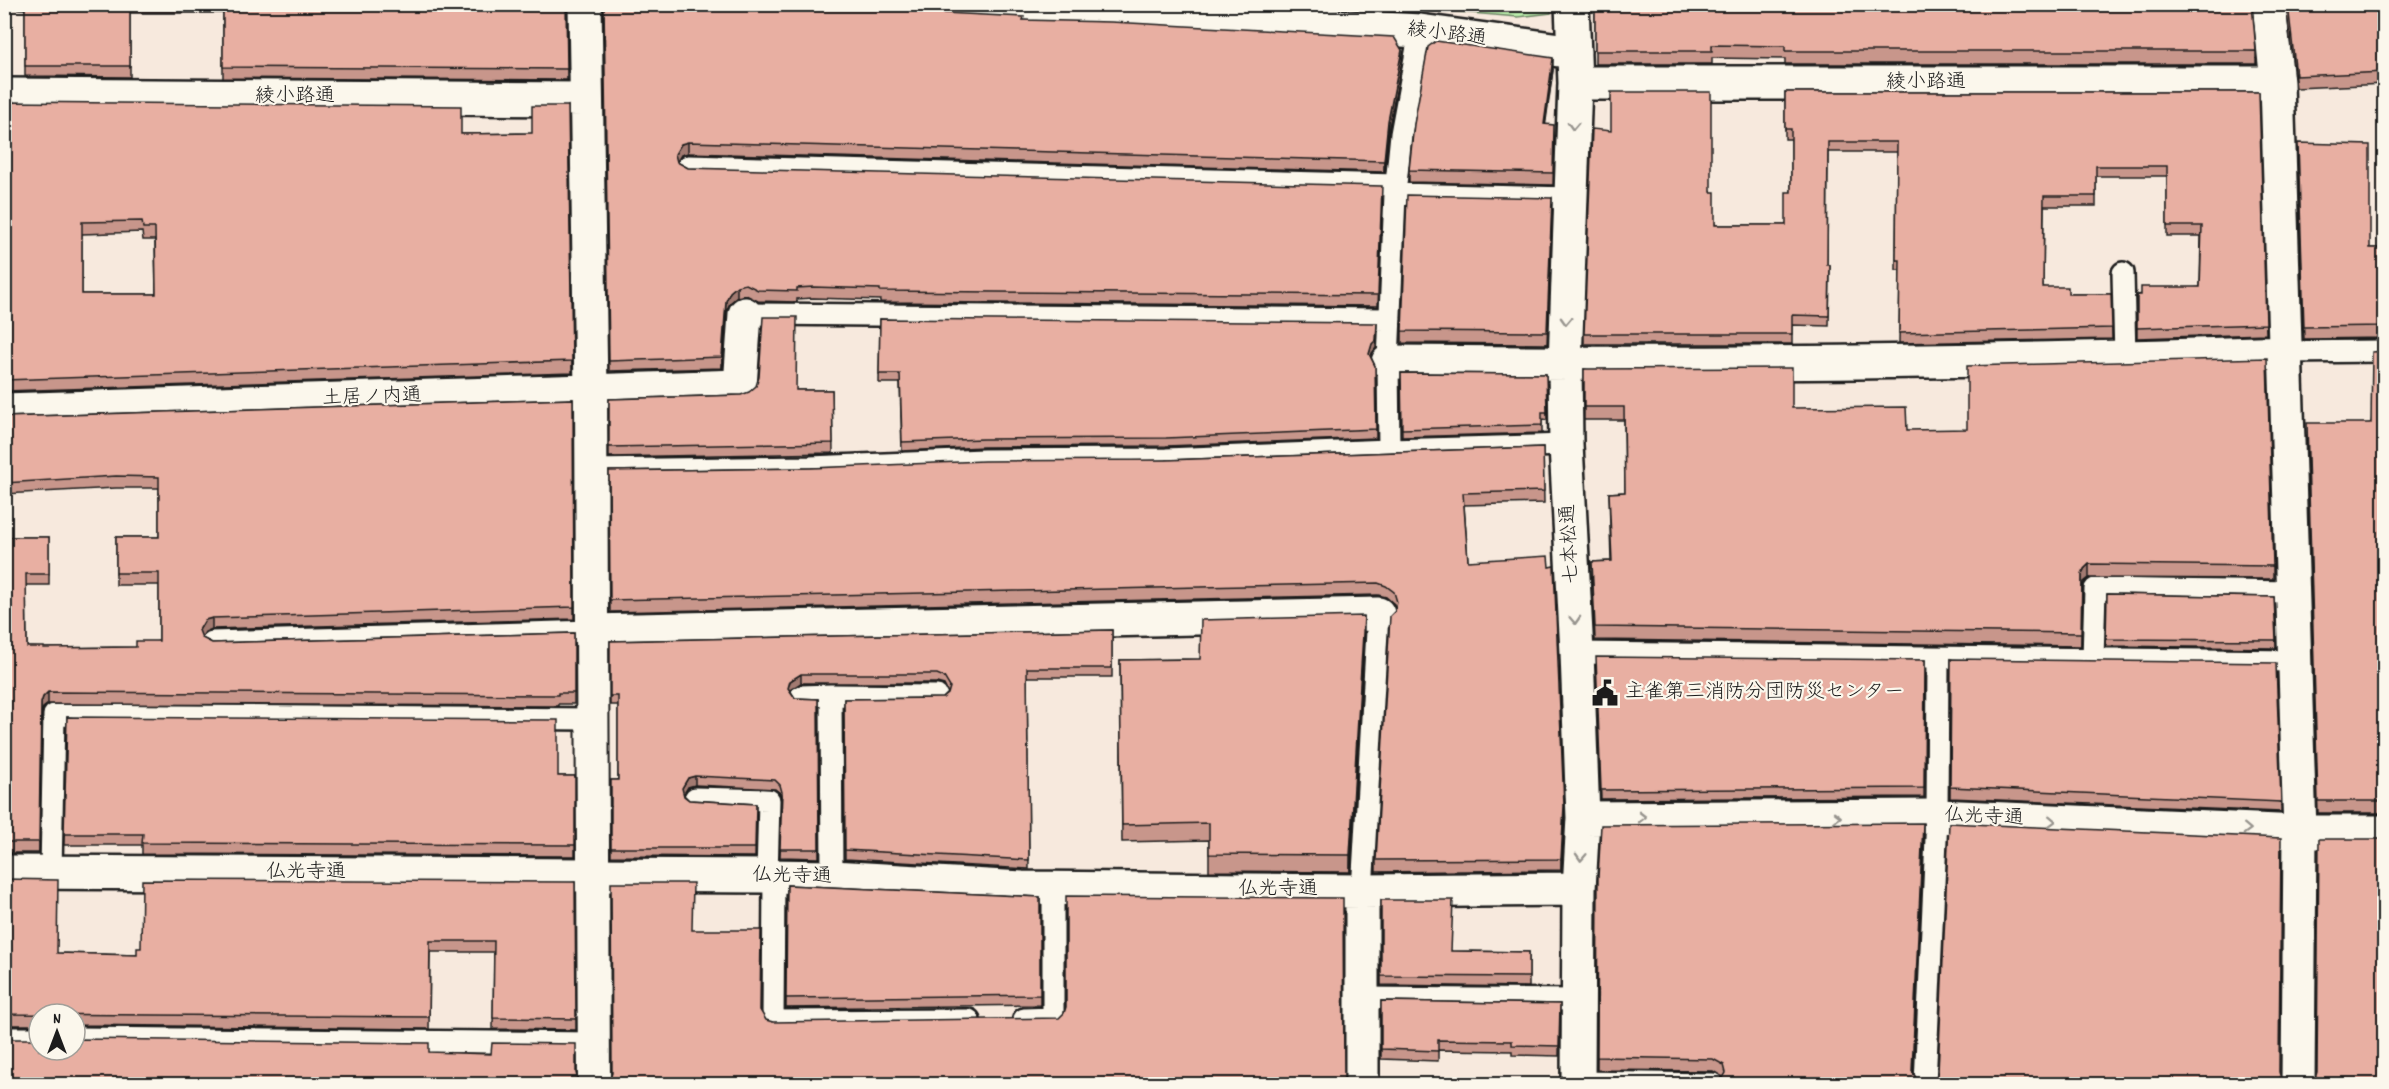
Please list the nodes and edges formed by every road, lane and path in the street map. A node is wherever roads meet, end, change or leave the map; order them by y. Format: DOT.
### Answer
graph roads {
  1 [pos="585,4"];
  2 [pos="1572,4"];
  3 [pos="2269,4"];
  4 [pos="945,5"];
  5 [pos="1420,30"];
  6 [pos="1574,68"];
  7 [pos="2277,84"];
  8 [pos="4,95"];
  9 [pos="585,99"];
  10 [pos="688,166"];
  11 [pos="1396,189"];
  12 [pos="1570,198"];
  13 [pos="2123,273"];
  14 [pos="745,314"];
  15 [pos="1390,319"];
  16 [pos="2385,351"];
  17 [pos="2284,352"];
  18 [pos="2125,358"];
  19 [pos="1388,362"];
  20 [pos="1564,363"];
  21 [pos="591,391"];
  22 [pos="4,410"];
  23 [pos="1566,445"];
  24 [pos="1389,450"];
  25 [pos="591,470"];
  26 [pos="2293,592"];
  27 [pos="1378,614"];
  28 [pos="592,631"];
  29 [pos="212,642"];
  30 [pos="1577,653"];
  31 [pos="1938,658"];
  32 [pos="2093,659"];
  33 [pos="2295,661"];
  34 [pos="831,694"];
  35 [pos="801,696"];
  36 [pos="937,696"];
  37 [pos="592,719"];
  38 [pos="695,798"];
  39 [pos="1937,816"];
  40 [pos="1583,818"];
  41 [pos="2301,832"];
  42 [pos="2385,832"];
  43 [pos="4,872"];
  44 [pos="51,872"];
  45 [pos="593,875"];
  46 [pos="770,876"];
  47 [pos="832,877"];
  48 [pos="1053,888"];
  49 [pos="1579,889"];
  50 [pos="1362,891"];
  51 [pos="1364,998"];
  52 [pos="1579,1000"];
  53 [pos="4,1038"];
  54 [pos="27,1038"];
  55 [pos="87,1038"];
  56 [pos="594,1043"];
  57 [pos="1578,1083"];
  58 [pos="594,1084"];
  59 [pos="1362,1084"];
  60 [pos="1713,1084"];
  61 [pos="1925,1084"];
  62 [pos="2298,1084"];
  1 -- 9 [label="street"];
  2 -- 6 [label="street, 七本松通"];
  3 -- 7 [label="street"];
  4 -- 5 [label="street, 綾小路通"];
  5 -- 6 [label="street, 綾小路通"];
  5 -- 11 [label="lane"];
  6 -- 7 [label="street, 綾小路通"];
  6 -- 12 [label="street, 七本松通, one-way"];
  7 -- 17 [label="street"];
  8 -- 9 [label="street, 綾小路通"];
  9 -- 21 [label="street"];
  10 -- 11 [label="lane"];
  11 -- 12 [label="lane"];
  11 -- 15 [label="lane"];
  12 -- 20 [label="street, 七本松通, one-way"];
  13 -- 18 [label="lane"];
  14 -- 15 [label="lane"];
  14 -- 21 [label="street, 土居ノ内通"];
  15 -- 19 [label="lane"];
  16 -- 17 [label="lane"];
  17 -- 18 [label="street"];
  17 -- 26 [label="street"];
  18 -- 20 [label="street"];
  19 -- 20 [label="street"];
  19 -- 24 [label="lane"];
  20 -- 23 [label="street, 七本松通"];
  21 -- 22 [label="street, 土居ノ内通"];
  21 -- 25 [label="street"];
  23 -- 24 [label="lane"];
  23 -- 30 [label="street, 七本松通, one-way"];
  24 -- 25 [label="lane"];
  25 -- 28 [label="street"];
  26 -- 32 [label="lane"];
  26 -- 33 [label="street"];
  27 -- 28 [label="street"];
  27 -- 50 [label="lane"];
  28 -- 29 [label="lane"];
  28 -- 37 [label="street"];
  30 -- 31 [label="lane"];
  30 -- 40 [label="street, 七本松通"];
  31 -- 32 [label="lane"];
  31 -- 39 [label="lane"];
  32 -- 33 [label="lane"];
  33 -- 41 [label="street"];
  34 -- 35 [label="lane"];
  34 -- 36 [label="lane"];
  34 -- 47 [label="lane"];
  37 -- 44 [label="lane"];
  37 -- 45 [label="street"];
  38 -- 46 [label="lane"];
  40 -- 39 [label="street, 仏光寺通, one-way"];
  39 -- 41 [label="street, 仏光寺通, one-way"];
  39 -- 61 [label="lane"];
  40 -- 49 [label="street, 七本松通, one-way"];
  41 -- 42 [label="street, 仏光寺通"];
  41 -- 62 [label="street"];
  43 -- 44 [label="street, 仏光寺通"];
  44 -- 45 [label="street, 仏光寺通"];
  45 -- 46 [label="street, 仏光寺通"];
  45 -- 56 [label="street"];
  46 -- 47 [label="street, 仏光寺通"];
  46 -- 48 [label="lane"];
  47 -- 48 [label="street, 仏光寺通"];
  48 -- 50 [label="street, 仏光寺通"];
  49 -- 50 [label="street, 仏光寺通"];
  49 -- 52 [label="street, 七本松通"];
  50 -- 51 [label="street"];
  51 -- 52 [label="lane"];
  51 -- 59 [label="street"];
  52 -- 57 [label="street, 七本松通"];
  53 -- 54 [label="lane"];
  55 -- 56 [label="lane"];
  56 -- 58 [label="street"];
  57 -- 60 [label="lane"];
}
